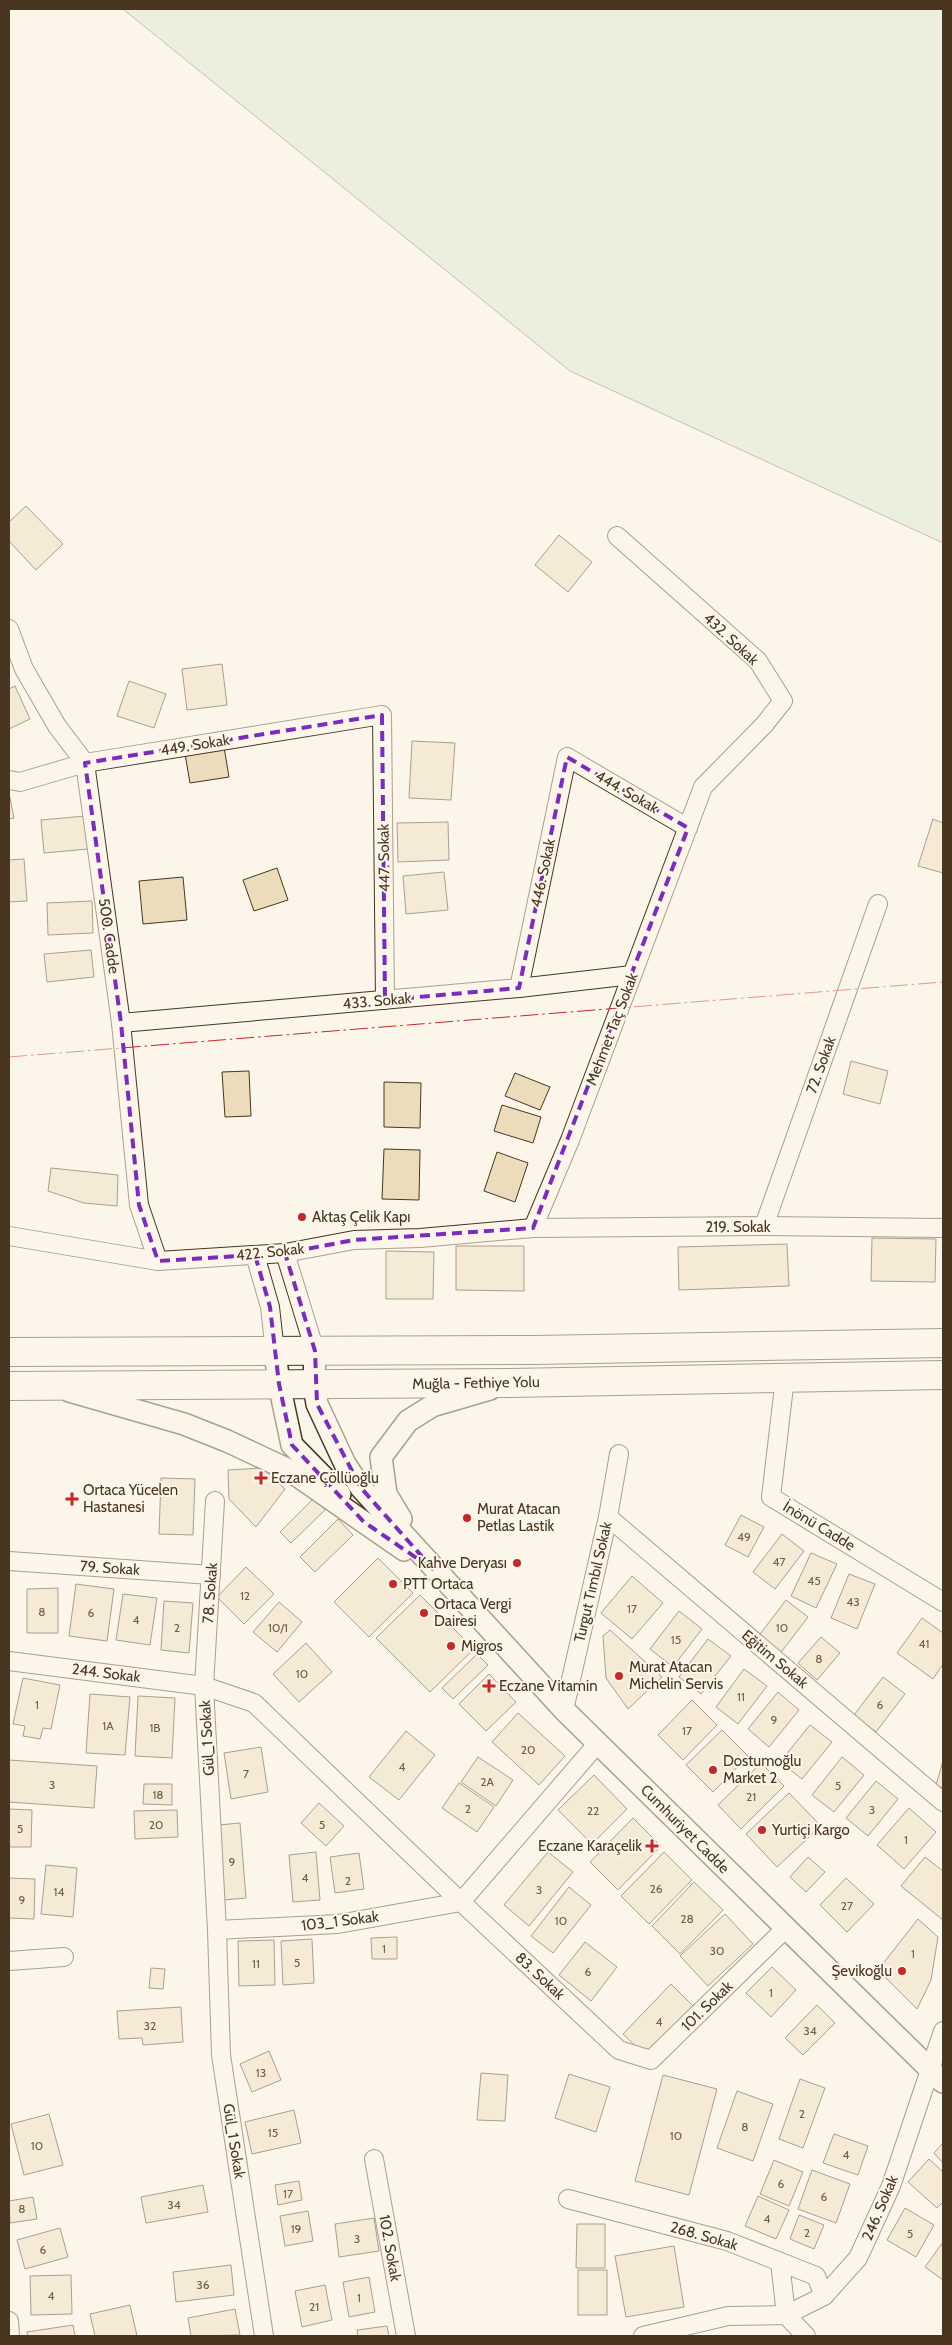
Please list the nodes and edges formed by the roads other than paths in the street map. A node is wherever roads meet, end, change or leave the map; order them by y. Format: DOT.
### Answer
graph roads {
  1 [pos="617,536"];
  2 [pos="9,629"];
  3 [pos="382,715"];
  4 [pos="566,757"];
  5 [pos="85,763"];
  6 [pos="9,780"];
  7 [pos="688,828"];
  8 [pos="878,904"];
  9 [pos="632,975"];
  10 [pos="519,988"];
  11 [pos="385,1000"];
  12 [pos="122,1023"];
  13 [pos="764,1226"];
  14 [pos="532,1228"];
  15 [pos="943,1228"];
  16 [pos="9,1236"];
  17 [pos="285,1253"];
  18 [pos="255,1255"];
  19 [pos="158,1262"];
  20 [pos="943,1343"];
  21 [pos="315,1351"];
  22 [pos="9,1352"];
  23 [pos="275,1352"];
  24 [pos="943,1375"];
  25 [pos="785,1378"];
  26 [pos="510,1383"];
  27 [pos="279,1384"];
  28 [pos="47,1385"];
  29 [pos="314,1385"];
  30 [pos="9,1386"];
  31 [pos="619,1454"];
  32 [pos="215,1501"];
  33 [pos="608,1517"];
  34 [pos="364,1522"];
  35 [pos="9,1561"];
  36 [pos="434,1570"];
  37 [pos="212,1575"];
  38 [pos="943,1602"];
  39 [pos="9,1661"];
  40 [pos="204,1686"];
  41 [pos="564,1710"];
  42 [pos="598,1743"];
  43 [pos="943,1802"];
  44 [pos="461,1902"];
  45 [pos="786,1928"];
  46 [pos="217,1930"];
  47 [pos="64,1957"];
  48 [pos="9,1961"];
  49 [pos="943,2030"];
  50 [pos="619,2050"];
  51 [pos="937,2076"];
  52 [pos="374,2159"];
  53 [pos="568,2199"];
  54 [pos="780,2262"];
  55 [pos="824,2296"];
  56 [pos="786,2314"];
  57 [pos="9,2321"];
  58 [pos="10,2336"];
  59 [pos="264,2336"];
  60 [pos="406,2336"];
  61 [pos="643,2336"];
  62 [pos="806,2336"];
  1 -- 7 [label="street, 432. Sokak"];
  2 -- 5 [label="street, 500. Cadde"];
  3 -- 5 [label="street, 449. Sokak"];
  3 -- 11 [label="street, 447. Sokak"];
  4 -- 7 [label="street, 444. Sokak"];
  4 -- 10 [label="street, 446. Sokak"];
  5 -- 6 [label="street, 449. Sokak"];
  5 -- 12 [label="street, 500. Cadde"];
  7 -- 9 [label="street, Mehmet Taç Sokak"];
  8 -- 13 [label="street, 72. Sokak"];
  9 -- 10 [label="street, 433. Sokak"];
  9 -- 14 [label="street, Mehmet Taç Sokak"];
  10 -- 11 [label="street, 433. Sokak"];
  11 -- 12 [label="street, 433. Sokak"];
  12 -- 19 [label="street, 500. Cadde"];
  13 -- 14 [label="street, 219. Sokak"];
  13 -- 15 [label="street, 219. Sokak"];
  14 -- 17 [label="street, 422. Sokak"];
  16 -- 19 [label="street, 422. Sokak"];
  17 -- 18 [label="street, 422. Sokak"];
  17 -- 21 [label="street"];
  18 -- 19 [label="street, 422. Sokak"];
  18 -- 23 [label="street"];
  20 -- 21 [label="highway"];
  21 -- 23 [label="highway"];
  21 -- 29 [label="street"];
  22 -- 23 [label="highway"];
  23 -- 27 [label="street"];
  24 -- 25 [label="highway, Muğla - Fethiye Yolu"];
  25 -- 26 [label="highway, Muğla - Fethiye Yolu"];
  25 -- 38 [label="street, İnönü Cadde"];
  26 -- 29 [label="highway, Muğla - Fethiye Yolu"];
  26 -- 36 [label="street"];
  27 -- 28 [label="highway, Muğla - Fethiye Yolu"];
  27 -- 29 [label="highway, Muğla - Fethiye Yolu"];
  27 -- 34 [label="street"];
  28 -- 30 [label="highway, Muğla - Fethiye Yolu"];
  28 -- 34 [label="street"];
  29 -- 36 [label="street"];
  31 -- 33 [label="street, Turgut Tımbıl Sokak"];
  32 -- 37 [label="street, 78. Sokak"];
  33 -- 41 [label="street, Turgut Tımbıl Sokak"];
  33 -- 43 [label="street, Eğitim Sokak"];
  34 -- 36 [label="street"];
  35 -- 37 [label="street, 79. Sokak"];
  36 -- 41 [label="street, Cumhuriyet Cadde"];
  37 -- 40 [label="street, 78. Sokak"];
  39 -- 40 [label="street, 244. Sokak"];
  40 -- 44 [label="street, Gül_1 Sokak"];
  40 -- 46 [label="street, Gül_1 Sokak"];
  41 -- 42 [label="street, Cumhuriyet Cadde"];
  42 -- 44 [label="street"];
  42 -- 45 [label="street, Cumhuriyet Cadde"];
  44 -- 46 [label="street, 103_1 Sokak"];
  44 -- 50 [label="street, 83. Sokak"];
  45 -- 50 [label="street, 101. Sokak"];
  45 -- 51 [label="street, Cumhuriyet Cadde"];
  46 -- 59 [label="street, Gül_1 Sokak"];
  47 -- 48 [label="street"];
  49 -- 51 [label="street, 246. Sokak"];
  51 -- 55 [label="street, 246. Sokak"];
  52 -- 60 [label="street, 102. Sokak"];
  53 -- 54 [label="street, 268. Sokak"];
  54 -- 55 [label="street, 268. Sokak"];
  54 -- 56 [label="street"];
  55 -- 56 [label="street, 246. Sokak"];
  56 -- 61 [label="street"];
  56 -- 62 [label="street"];
  57 -- 58 [label="street"];
}
